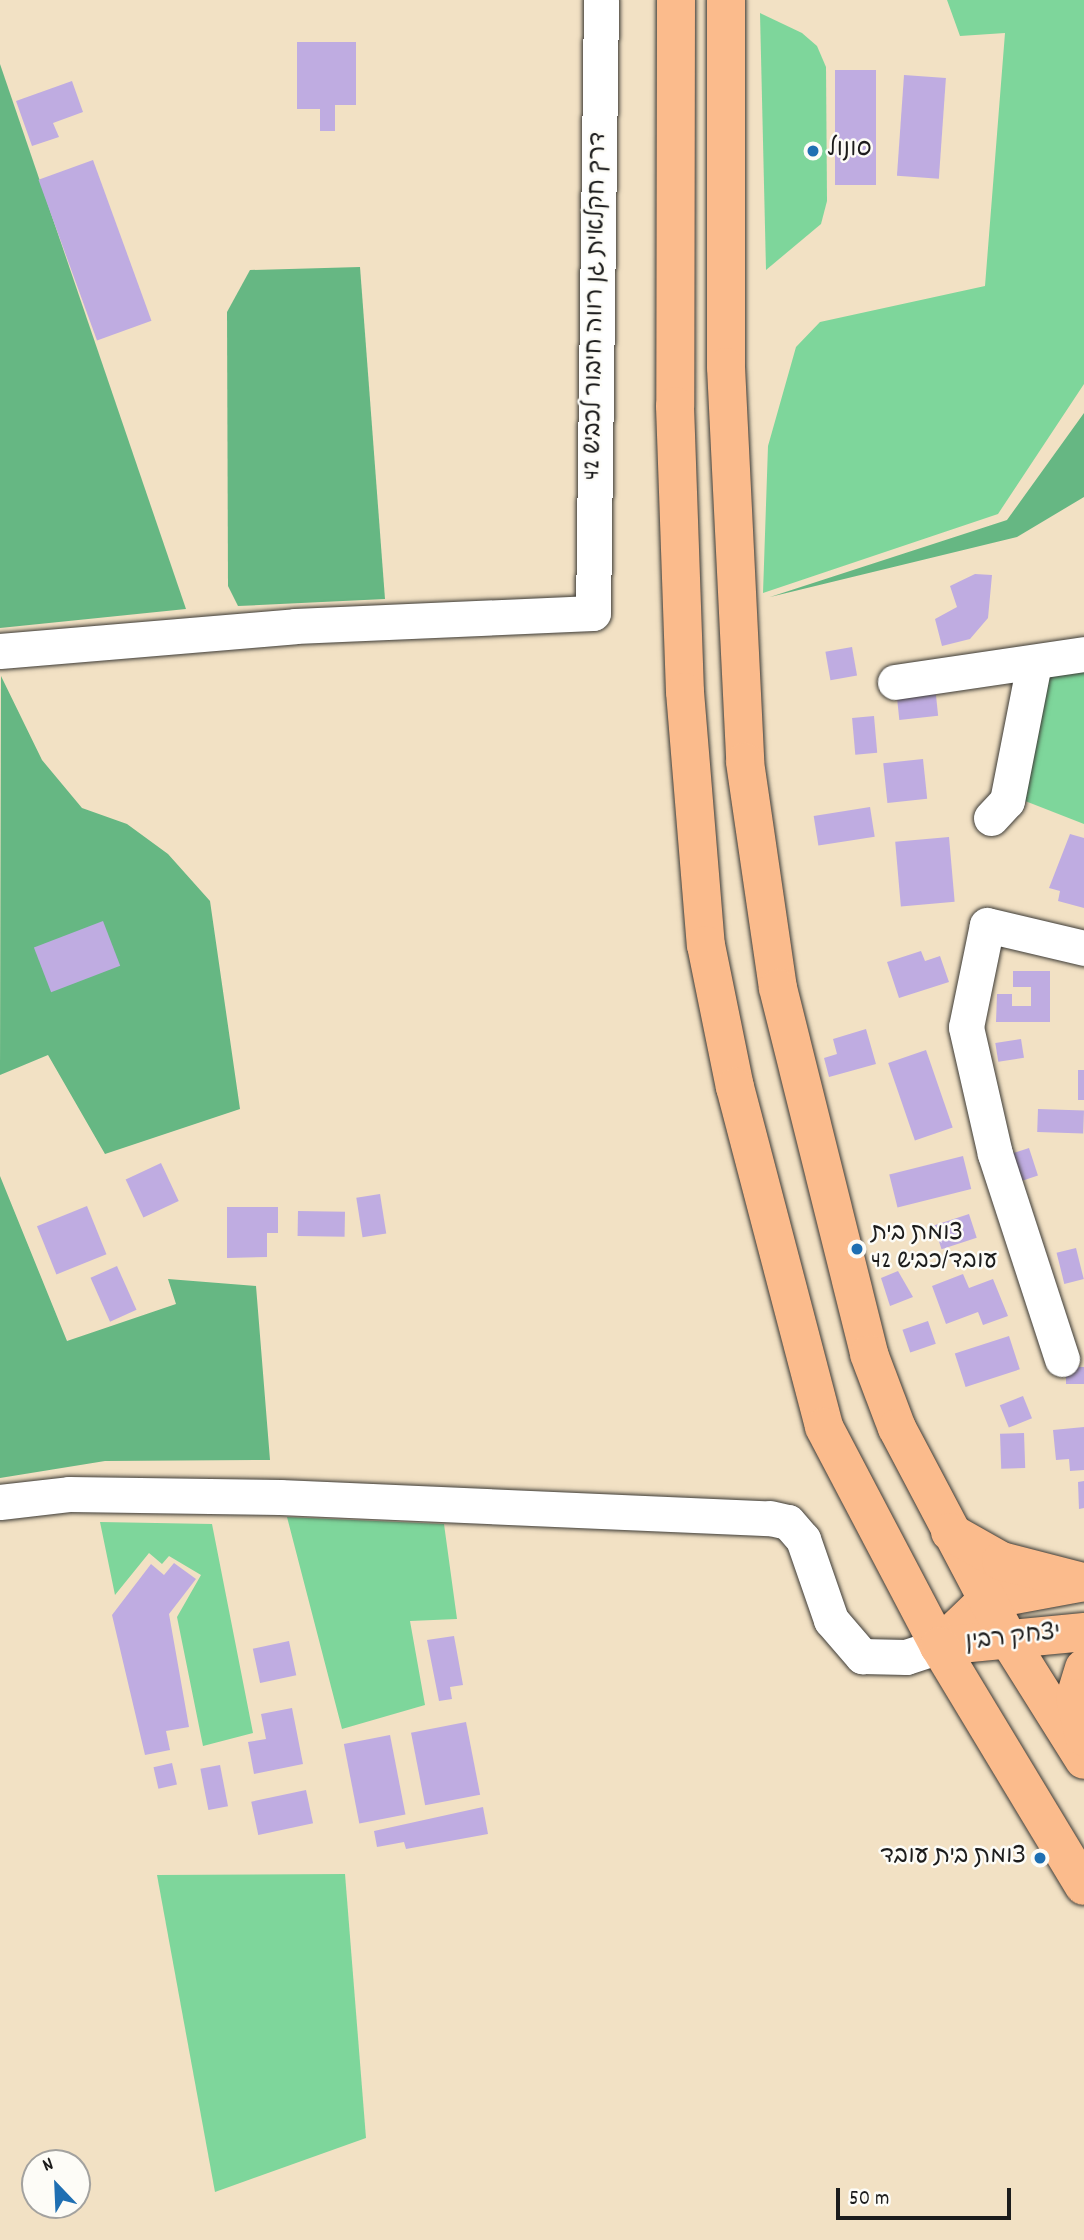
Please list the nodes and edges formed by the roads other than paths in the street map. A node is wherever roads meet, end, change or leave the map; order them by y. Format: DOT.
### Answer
graph roads {
  1 [pos="601,0"];
  2 [pos="676,0"];
  3 [pos="726,0"];
  4 [pos="0,651"];
  5 [pos="1084,653"];
  6 [pos="1034,663"];
  7 [pos="895,682"];
  8 [pos="991,818"];
  9 [pos="1084,948"];
  10 [pos="1062,1360"];
  11 [pos="0,1502"];
  12 [pos="950,1532"];
  13 [pos="1084,1582"];
  14 [pos="988,1600"];
  15 [pos="1084,1632"];
  16 [pos="1010,1642"];
  17 [pos="939,1646"];
  18 [pos="1084,1668"];
  19 [pos="1084,1737"];
  20 [pos="1084,1759"];
  21 [pos="1084,1886"];
  1 -- 4 [label="street, דרך חקלאית גן רווה חיבור לכביש 42"];
  2 -- 17 [label="main road"];
  3 -- 12 [label="main road"];
  5 -- 6 [label="street"];
  6 -- 7 [label="street"];
  6 -- 8 [label="street"];
  9 -- 10 [label="street"];
  11 -- 17 [label="street"];
  12 -- 13 [label="main road"];
  12 -- 14 [label="main road"];
  13 -- 14 [label="main road, יצחק רבין"];
  14 -- 16 [label="main road"];
  14 -- 17 [label="main road, יצחק רבין"];
  15 -- 16 [label="main road, יצחק רבין"];
  16 -- 17 [label="main road, יצחק רבין"];
  16 -- 20 [label="main road"];
  17 -- 21 [label="main road"];
  18 -- 19 [label="main road"];
}
